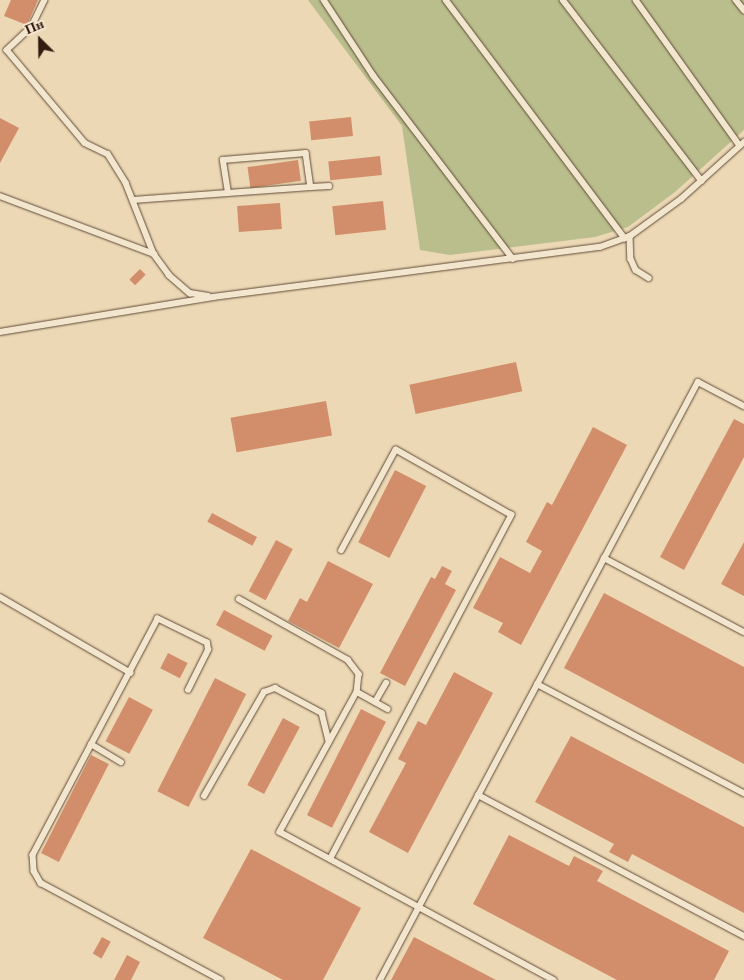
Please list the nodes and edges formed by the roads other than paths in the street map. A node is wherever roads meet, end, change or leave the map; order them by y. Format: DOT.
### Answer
graph roads {
  1 [pos="45,0"];
  2 [pos="324,0"];
  3 [pos="446,0"];
  4 [pos="563,0"];
  5 [pos="636,0"];
  6 [pos="736,0"];
  7 [pos="744,10"];
  8 [pos="742,144"];
  9 [pos="702,181"];
  10 [pos="329,186"];
  11 [pos="310,187"];
  12 [pos="228,193"];
  13 [pos="0,196"];
  14 [pos="133,200"];
  15 [pos="627,237"];
  16 [pos="154,254"];
  17 [pos="513,259"];
  18 [pos="649,278"];
  19 [pos="212,297"];
  20 [pos="0,332"];
  21 [pos="744,406"];
  22 [pos="342,550"];
  23 [pos="604,558"];
  24 [pos="0,598"];
  25 [pos="239,599"];
  26 [pos="744,632"];
  27 [pos="131,673"];
  28 [pos="386,683"];
  29 [pos="537,684"];
  30 [pos="188,690"];
  31 [pos="357,692"];
  32 [pos="375,702"];
  33 [pos="388,709"];
  34 [pos="329,741"];
  35 [pos="91,744"];
  36 [pos="121,762"];
  37 [pos="744,793"];
  38 [pos="478,795"];
  39 [pos="204,796"];
  40 [pos="330,859"];
  41 [pos="418,908"];
  42 [pos="744,936"];
  43 [pos="221,980"];
  44 [pos="380,980"];
  45 [pos="554,980"];
  1 -- 14 [label="lane"];
  2 -- 17 [label="lane"];
  3 -- 15 [label="lane"];
  4 -- 9 [label="lane"];
  5 -- 8 [label="lane"];
  6 -- 7 [label="lane"];
  8 -- 9 [label="lane"];
  9 -- 15 [label="lane"];
  10 -- 11 [label="lane"];
  11 -- 12 [label="lane"];
  11 -- 12 [label="lane"];
  12 -- 14 [label="lane"];
  13 -- 16 [label="lane"];
  14 -- 16 [label="lane"];
  15 -- 17 [label="lane"];
  15 -- 18 [label="lane"];
  16 -- 19 [label="lane"];
  17 -- 19 [label="lane"];
  19 -- 20 [label="lane"];
  21 -- 23 [label="lane"];
  22 -- 40 [label="lane"];
  23 -- 26 [label="lane"];
  23 -- 29 [label="lane"];
  24 -- 27 [label="lane"];
  25 -- 31 [label="lane"];
  27 -- 30 [label="lane"];
  27 -- 35 [label="lane"];
  28 -- 32 [label="lane"];
  29 -- 37 [label="lane"];
  29 -- 38 [label="lane"];
  31 -- 32 [label="lane"];
  31 -- 34 [label="lane"];
  32 -- 33 [label="lane"];
  34 -- 39 [label="lane"];
  34 -- 40 [label="lane"];
  35 -- 36 [label="lane"];
  35 -- 43 [label="lane"];
  38 -- 41 [label="lane"];
  38 -- 42 [label="lane"];
  40 -- 41 [label="lane"];
  41 -- 44 [label="lane"];
  41 -- 45 [label="lane"];
}
